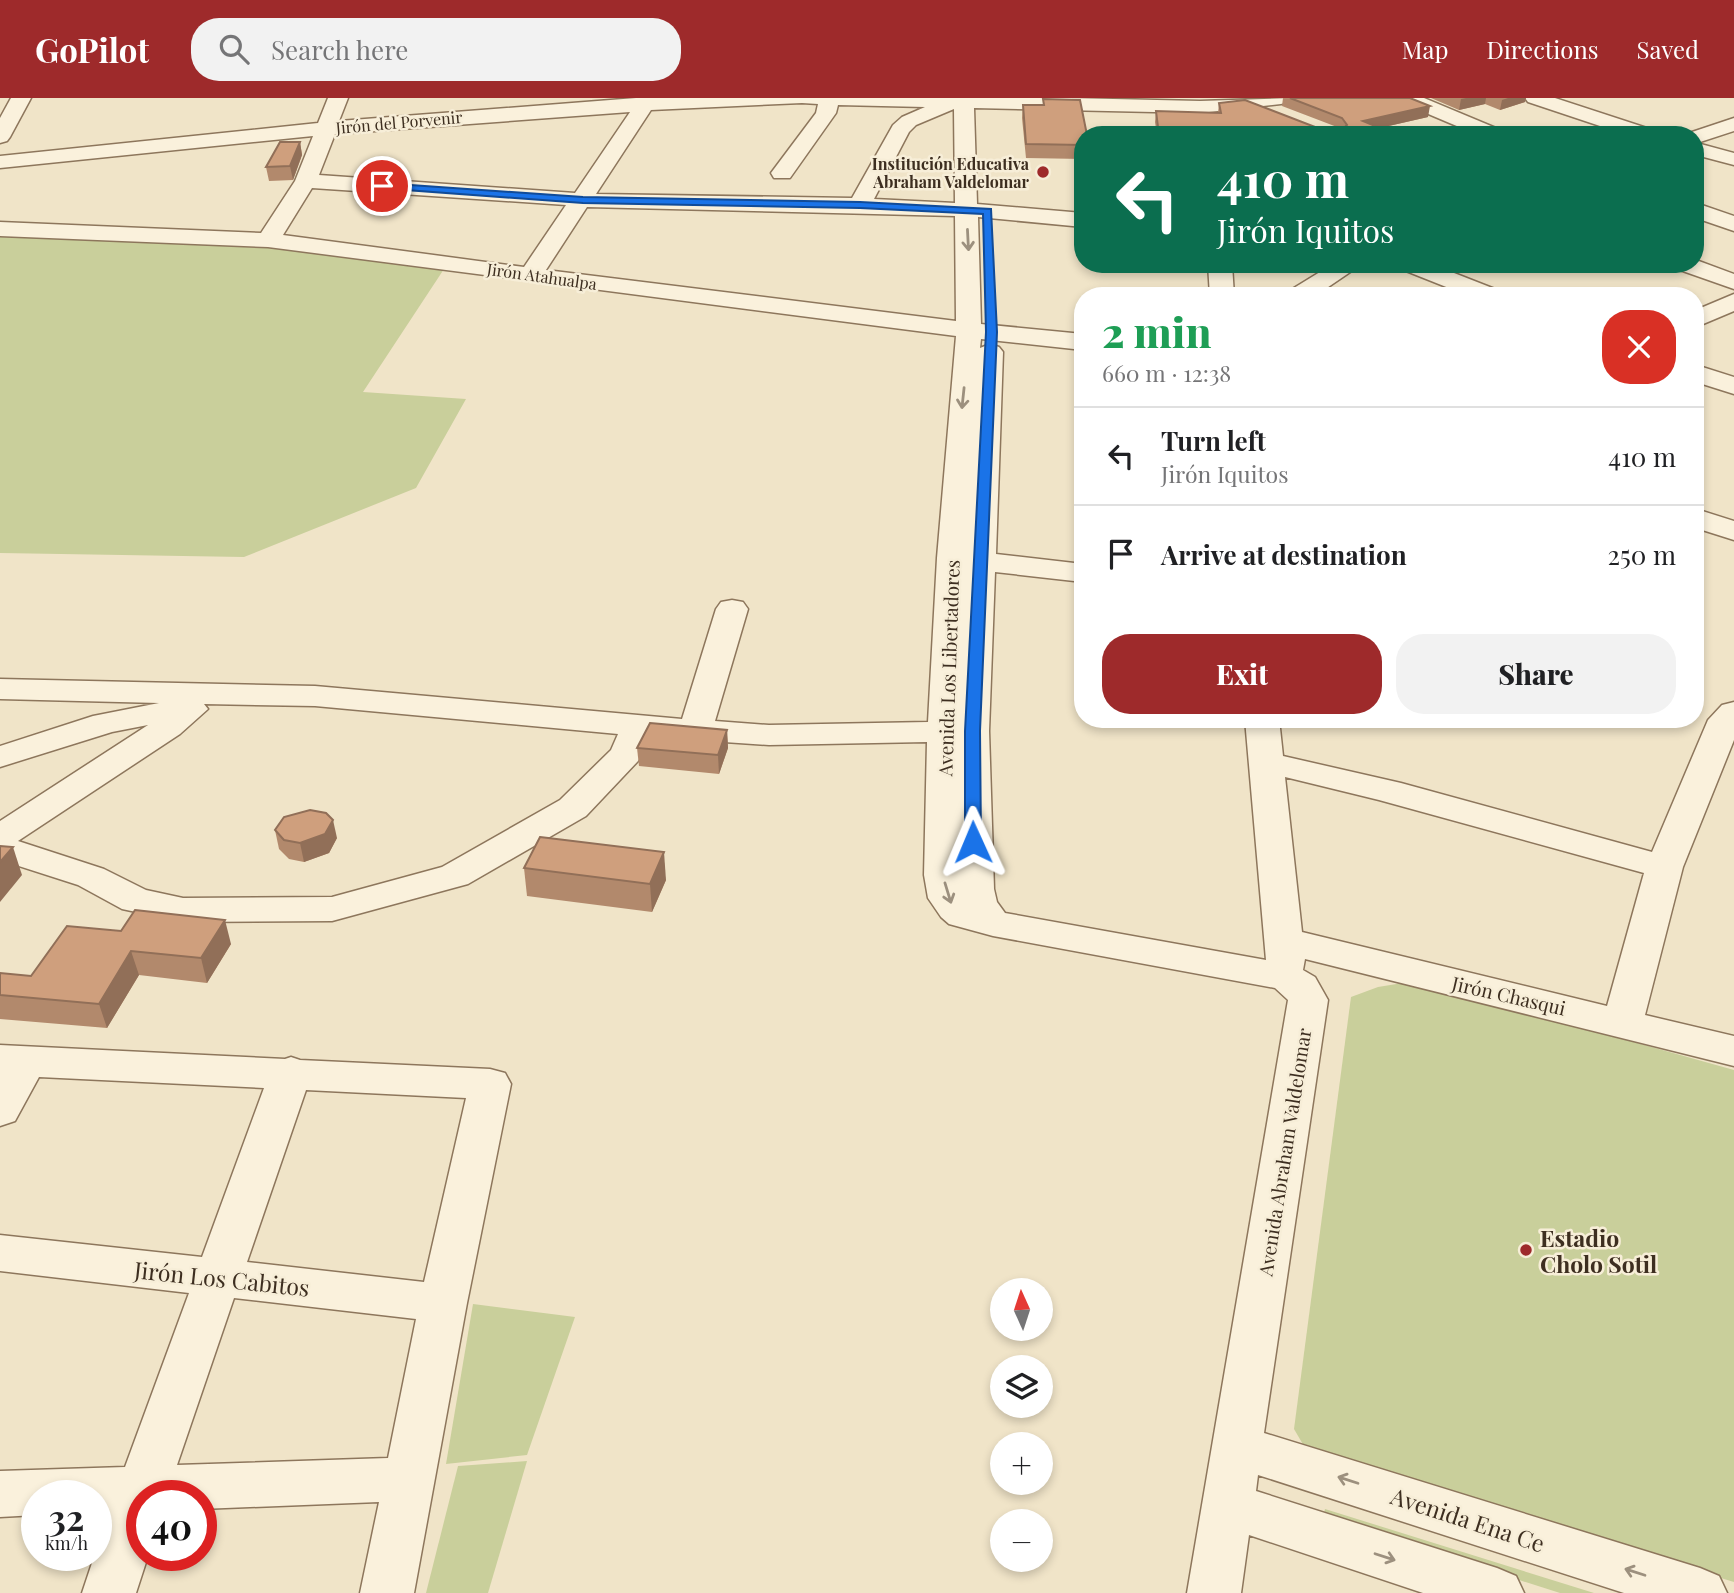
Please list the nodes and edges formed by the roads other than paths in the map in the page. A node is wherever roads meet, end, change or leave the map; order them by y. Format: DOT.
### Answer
graph roads {
  1 [pos="21,98"];
  2 [pos="338,98"];
  3 [pos="799,98"];
  4 [pos="805,98"];
  5 [pos="1407,98"];
  6 [pos="1535,98"];
  7 [pos="1598,98"];
  8 [pos="829,99"];
  9 [pos="646,100"];
  10 [pos="968,101"];
  11 [pos="1242,101"];
  12 [pos="1283,107"];
  13 [pos="1564,109"];
  14 [pos="1202,110"];
  15 [pos="1734,124"];
  16 [pos="1474,126"];
  17 [pos="1620,126"];
  18 [pos="326,128"];
  19 [pos="1704,134"];
  20 [pos="0,137"];
  21 [pos="1704,151"];
  22 [pos="1734,159"];
  23 [pos="0,162"];
  24 [pos="782,173"];
  25 [pos="306,181"];
  26 [pos="583,200"];
  27 [pos="860,205"];
  28 [pos="977,211"];
  29 [pos="1704,213"];
  30 [pos="1074,219"];
  31 [pos="1734,224"];
  32 [pos="0,229"];
  33 [pos="268,240"];
  34 [pos="1704,271"];
  35 [pos="1339,273"];
  36 [pos="1432,273"];
  37 [pos="531,274"];
  38 [pos="1734,282"];
  39 [pos="1321,287"];
  40 [pos="1468,287"];
  41 [pos="1734,301"];
  42 [pos="1704,316"];
  43 [pos="980,331"];
  44 [pos="1074,341"];
  45 [pos="1704,376"];
  46 [pos="1734,386"];
  47 [pos="1704,521"];
  48 [pos="1734,531"];
  49 [pos="967,560"];
  50 [pos="1074,572"];
  51 [pos="732,608"];
  52 [pos="0,689"];
  53 [pos="271,694"];
  54 [pos="196,706"];
  55 [pos="1722,717"];
  56 [pos="639,726"];
  57 [pos="1263,728"];
  58 [pos="695,731"];
  59 [pos="958,731"];
  60 [pos="0,757"];
  61 [pos="1266,762"];
  62 [pos="0,837"];
  63 [pos="0,848"];
  64 [pos="1664,867"];
  65 [pos="993,923"];
  66 [pos="1285,959"];
  67 [pos="1623,1022"];
  68 [pos="1734,1051"];
  69 [pos="13,1060"];
  70 [pos="291,1072"];
  71 [pos="0,1110"];
  72 [pos="0,1253"];
  73 [pos="218,1278"];
  74 [pos="443,1303"];
  75 [pos="1236,1446"];
  76 [pos="410,1479"];
  77 [pos="146,1480"];
  78 [pos="217,1486"];
  79 [pos="126,1490"];
  80 [pos="0,1494"];
  81 [pos="1227,1505"];
  82 [pos="126,1541"];
  83 [pos="109,1593"];
  84 [pos="387,1593"];
  85 [pos="1214,1593"];
  86 [pos="1497,1593"];
  87 [pos="1700,1593"];
  1 -- 20 [label="street"];
  2 -- 18 [label="street"];
  3 -- 9 [label="street, Jirón del Porvenir"];
  4 -- 8 [label="street"];
  5 -- 16 [label="street"];
  6 -- 13 [label="street"];
  7 -- 13 [label="street"];
  8 -- 10 [label="street"];
  8 -- 24 [label="street"];
  9 -- 18 [label="street, Jirón del Porvenir"];
  9 -- 26 [label="street"];
  10 -- 14 [label="street"];
  10 -- 27 [label="street"];
  10 -- 28 [label="street, Avenida Los Libertadores"];
  11 -- 12 [label="street"];
  11 -- 14 [label="street"];
  13 -- 17 [label="street"];
  15 -- 19 [label="street"];
  18 -- 23 [label="street, Jirón del Porvenir"];
  18 -- 25 [label="street"];
  21 -- 22 [label="street"];
  25 -- 26 [label="street"];
  25 -- 33 [label="street"];
  26 -- 27 [label="street"];
  26 -- 37 [label="street"];
  27 -- 28 [label="street"];
  28 -- 30 [label="street"];
  28 -- 43 [label="street, Avenida Los Libertadores"];
  29 -- 31 [label="street"];
  32 -- 33 [label="street, Jirón Atahualpa"];
  33 -- 37 [label="street, Jirón Atahualpa"];
  34 -- 38 [label="street"];
  35 -- 39 [label="street"];
  36 -- 40 [label="street"];
  37 -- 43 [label="street, Jirón Atahualpa"];
  41 -- 42 [label="street"];
  43 -- 44 [label="street, Jirón Atahualpa"];
  43 -- 49 [label="street, Avenida Los Libertadores"];
  45 -- 46 [label="street"];
  47 -- 48 [label="street"];
  49 -- 50 [label="street"];
  49 -- 59 [label="street, Avenida Los Libertadores"];
  51 -- 58 [label="street"];
  52 -- 53 [label="street"];
  53 -- 54 [label="street"];
  53 -- 56 [label="street"];
  54 -- 60 [label="street"];
  54 -- 62 [label="street"];
  55 -- 64 [label="street"];
  56 -- 58 [label="street"];
  56 -- 63 [label="street"];
  57 -- 61 [label="street"];
  58 -- 59 [label="street"];
  59 -- 65 [label="street, Avenida Los Libertadores"];
  61 -- 64 [label="street"];
  61 -- 66 [label="street"];
  64 -- 67 [label="street"];
  65 -- 66 [label="street, Jirón Chasqui"];
  66 -- 67 [label="street, Jirón Chasqui"];
  66 -- 75 [label="street, Avenida Abraham Valdelomar"];
  67 -- 68 [label="street, Jirón Chasqui"];
  69 -- 70 [label="street"];
  69 -- 71 [label="street"];
  70 -- 73 [label="street"];
  70 -- 74 [label="street"];
  72 -- 73 [label="street, Jirón Los Cabitos"];
  73 -- 74 [label="street, Jirón Los Cabitos"];
  73 -- 77 [label="street"];
  74 -- 76 [label="street"];
  75 -- 81 [label="street, Avenida Abraham Valdelomar"];
  87 -- 75 [label="street, Avenida Ena Ce, one-way"];
  76 -- 78 [label="street"];
  76 -- 84 [label="street"];
  79 -- 80 [label="street"];
  81 -- 85 [label="street, Avenida Abraham Valdelomar"];
  81 -- 86 [label="street, one-way"];
  82 -- 83 [label="street"];
}
